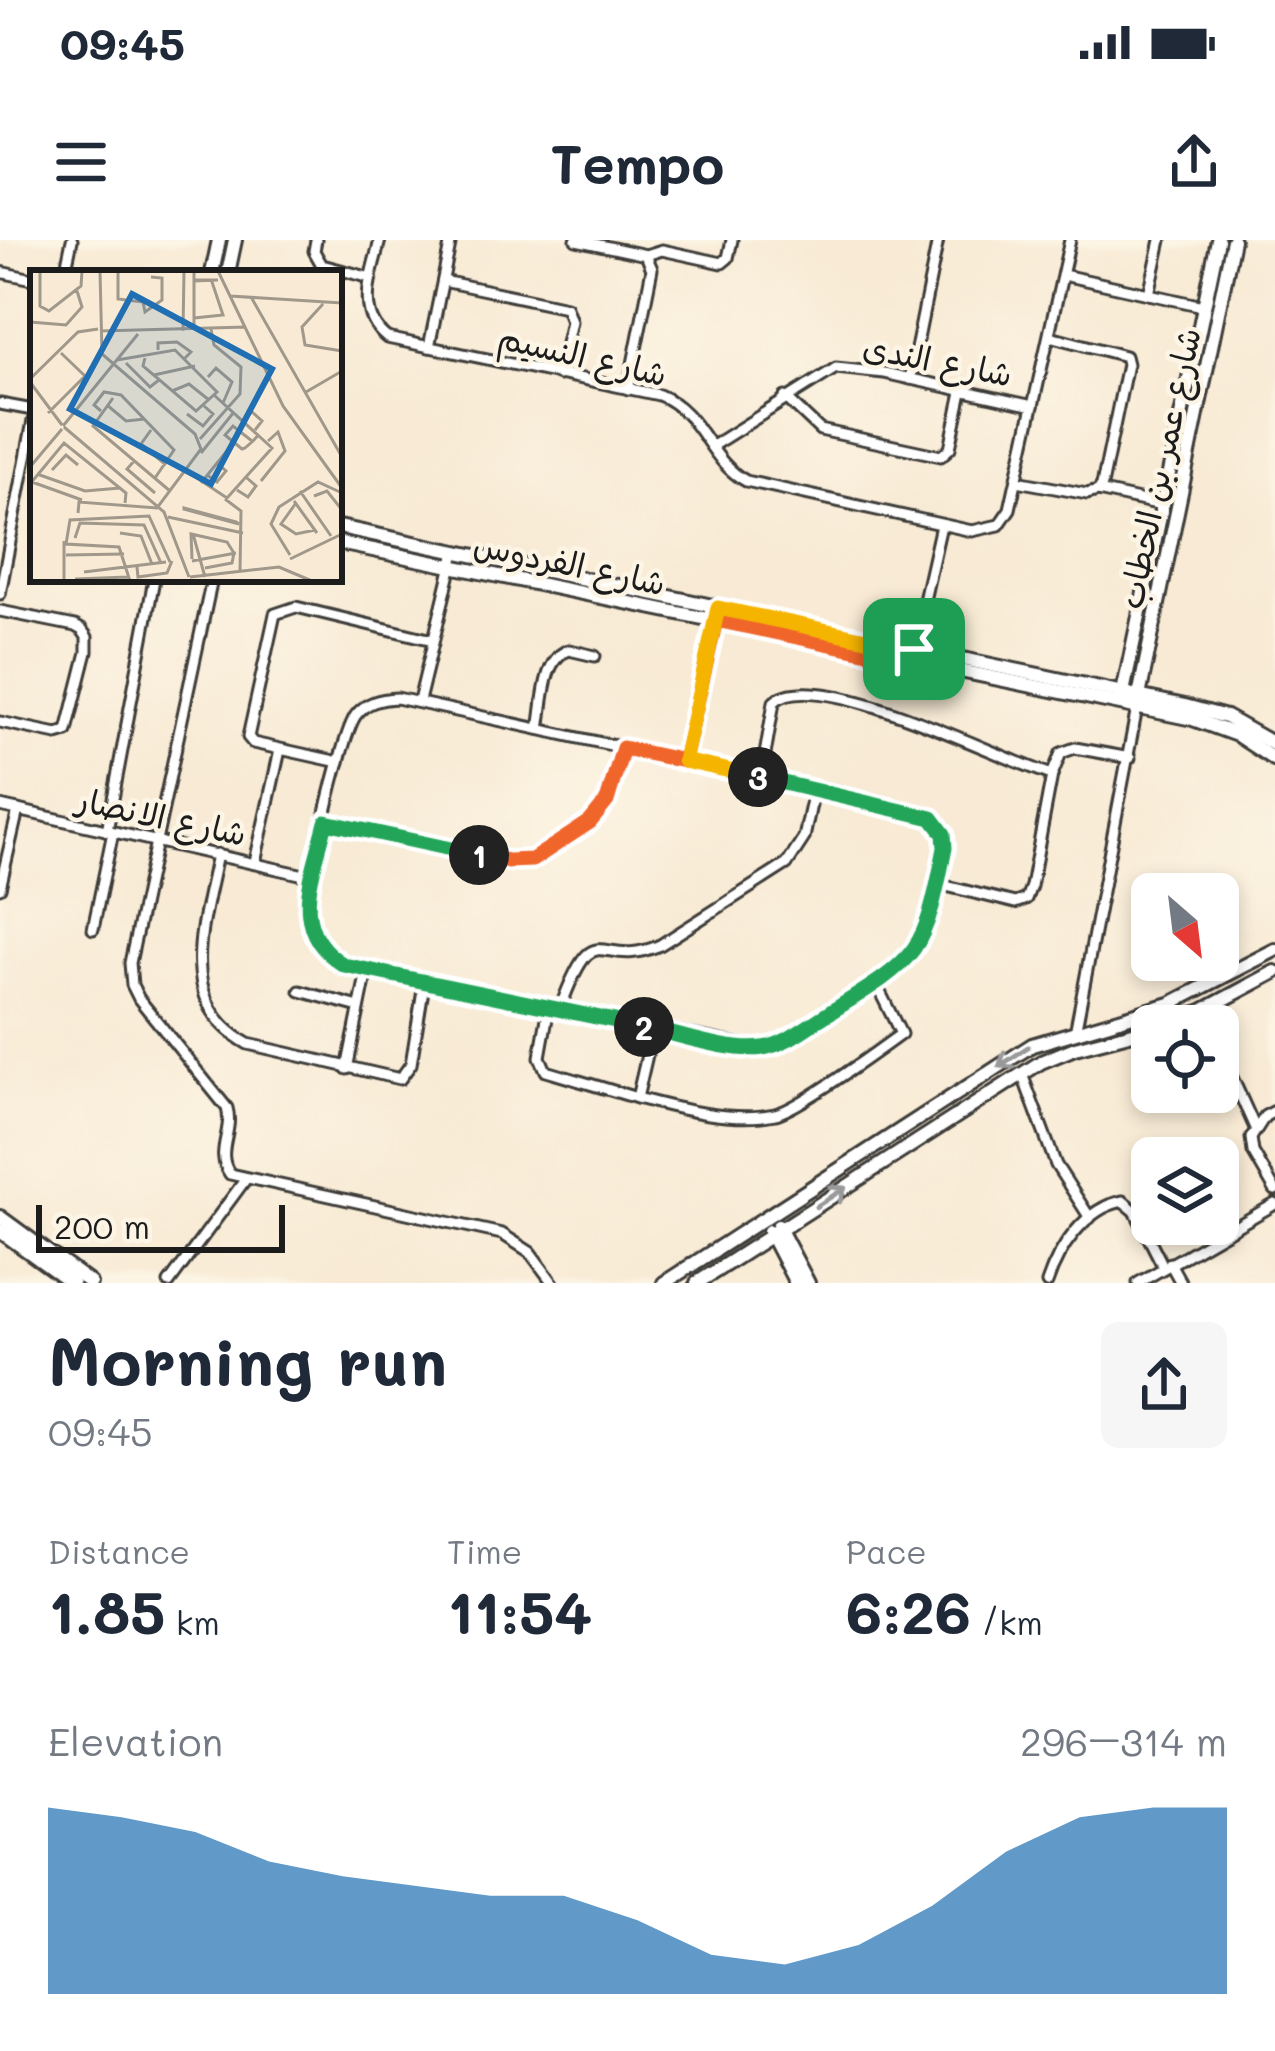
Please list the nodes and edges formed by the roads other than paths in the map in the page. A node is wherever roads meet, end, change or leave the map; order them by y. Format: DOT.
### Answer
graph roads {
  1 [pos="72,240"];
  2 [pos="218,240"];
  3 [pos="235,240"];
  4 [pos="316,240"];
  5 [pos="380,240"];
  6 [pos="452,240"];
  7 [pos="576,240"];
  8 [pos="732,240"];
  9 [pos="938,240"];
  10 [pos="1070,240"];
  11 [pos="1161,240"];
  12 [pos="1218,240"];
  13 [pos="1233,240"];
  14 [pos="646,255"];
  15 [pos="66,270"];
  16 [pos="213,270"];
  17 [pos="229,270"];
  18 [pos="341,270"];
  19 [pos="342,270"];
  20 [pos="0,272"];
  21 [pos="1063,275"];
  22 [pos="30,278"];
  23 [pos="371,278"];
  24 [pos="443,281"];
  25 [pos="1149,294"];
  26 [pos="1203,306"];
  27 [pos="1050,336"];
  28 [pos="429,347"];
  29 [pos="559,375"];
  30 [pos="910,379"];
  31 [pos="628,389"];
  32 [pos="962,392"];
  33 [pos="785,397"];
  34 [pos="1183,400"];
  35 [pos="1198,402"];
  36 [pos="0,404"];
  37 [pos="1033,406"];
  38 [pos="30,409"];
  39 [pos="30,438"];
  40 [pos="712,446"];
  41 [pos="1017,481"];
  42 [pos="1098,491"];
  43 [pos="20,493"];
  44 [pos="30,495"];
  45 [pos="1162,505"];
  46 [pos="17,511"];
  47 [pos="30,513"];
  48 [pos="941,525"];
  49 [pos="342,528"];
  50 [pos="342,543"];
  51 [pos="453,559"];
  52 [pos="153,582"];
  53 [pos="211,582"];
  54 [pos="0,594"];
  55 [pos="0,611"];
  56 [pos="717,614"];
  57 [pos="433,640"];
  58 [pos="912,655"];
  59 [pos="595,656"];
  60 [pos="1130,700"];
  61 [pos="419,701"];
  62 [pos="0,722"];
  63 [pos="539,730"];
  64 [pos="1275,745"];
  65 [pos="623,748"];
  66 [pos="280,750"];
  67 [pos="1130,758"];
  68 [pos="1275,760"];
  69 [pos="684,761"];
  70 [pos="339,762"];
  71 [pos="1052,775"];
  72 [pos="761,778"];
  73 [pos="814,790"];
  74 [pos="0,806"];
  75 [pos="19,810"];
  76 [pos="326,822"];
  77 [pos="110,831"];
  78 [pos="156,840"];
  79 [pos="217,854"];
  80 [pos="254,862"];
  81 [pos="313,877"];
  82 [pos="938,884"];
  83 [pos="0,888"];
  84 [pos="93,929"];
  85 [pos="1275,950"];
  86 [pos="367,970"];
  87 [pos="1275,972"];
  88 [pos="876,983"];
  89 [pos="424,984"];
  90 [pos="300,991"];
  91 [pos="1213,1005"];
  92 [pos="359,1007"];
  93 [pos="555,1008"];
  94 [pos="652,1029"];
  95 [pos="1075,1033"];
  96 [pos="1131,1033"];
  97 [pos="347,1069"];
  98 [pos="1022,1074"];
  99 [pos="1239,1091"];
  100 [pos="637,1097"];
  101 [pos="1275,1111"];
  102 [pos="1256,1128"];
  103 [pos="245,1180"];
  104 [pos="1275,1190"];
  105 [pos="1274,1206"];
  106 [pos="0,1216"];
  107 [pos="768,1217"];
  108 [pos="1090,1218"];
  109 [pos="0,1231"];
  110 [pos="776,1233"];
  111 [pos="1167,1264"];
  112 [pos="704,1281"];
  113 [pos="72,1283"];
  114 [pos="90,1283"];
  115 [pos="170,1283"];
  116 [pos="553,1283"];
  117 [pos="664,1283"];
  118 [pos="796,1283"];
  119 [pos="808,1283"];
  120 [pos="1047,1283"];
  121 [pos="1138,1283"];
  122 [pos="1181,1283"];
  1 -- 15 [label="street"];
  2 -- 16 [label="street"];
  3 -- 17 [label="street"];
  4 -- 18 [label="street"];
  5 -- 23 [label="street, شارع النسيم"];
  6 -- 24 [label="street"];
  7 -- 14 [label="street"];
  8 -- 14 [label="street"];
  9 -- 30 [label="street"];
  10 -- 21 [label="street"];
  11 -- 25 [label="street"];
  12 -- 26 [label="street, شارع عمر بن الخطاب"];
  13 -- 35 [label="street, شارع عمر بن الخطاب"];
  14 -- 31 [label="street"];
  19 -- 23 [label="street"];
  20 -- 22 [label="street"];
  21 -- 25 [label="street"];
  21 -- 27 [label="street"];
  23 -- 28 [label="street, شارع النسيم"];
  24 -- 28 [label="street"];
  24 -- 29 [label="street"];
  25 -- 26 [label="street"];
  26 -- 34 [label="street, شارع عمر بن الخطاب"];
  27 -- 37 [label="street"];
  27 -- 42 [label="street"];
  28 -- 29 [label="street, شارع النسيم"];
  29 -- 31 [label="street, شارع النسيم"];
  30 -- 32 [label="street, شارع الندى"];
  30 -- 33 [label="street, شارع الندى"];
  31 -- 40 [label="street, شارع النسيم"];
  32 -- 33 [label="street"];
  32 -- 37 [label="street, شارع الندى"];
  33 -- 40 [label="street, شارع الندى"];
  34 -- 35 [label="street"];
  34 -- 45 [label="street, شارع عمر بن الخطاب"];
  35 -- 60 [label="street, شارع عمر بن الخطاب"];
  36 -- 38 [label="street"];
  37 -- 41 [label="street"];
  39 -- 43 [label="street"];
  40 -- 48 [label="street, شارع النسيم"];
  41 -- 42 [label="street"];
  41 -- 48 [label="street, شارع النسيم"];
  42 -- 45 [label="street"];
  43 -- 44 [label="street"];
  43 -- 46 [label="street"];
  45 -- 60 [label="street, شارع عمر بن الخطاب"];
  46 -- 47 [label="street"];
  46 -- 54 [label="street"];
  48 -- 58 [label="street"];
  49 -- 51 [label="street, شارع الفردوس"];
  50 -- 51 [label="street, شارع الفردوس"];
  51 -- 56 [label="street, شارع الفردوس"];
  51 -- 57 [label="street"];
  52 -- 77 [label="street"];
  53 -- 78 [label="street"];
  55 -- 62 [label="street"];
  56 -- 58 [label="street, شارع الفردوس"];
  56 -- 69 [label="street"];
  57 -- 61 [label="street"];
  57 -- 66 [label="street"];
  58 -- 60 [label="street, شارع الفردوس"];
  59 -- 63 [label="street"];
  60 -- 64 [label="street, شارع الفردوس"];
  60 -- 67 [label="street"];
  60 -- 68 [label="street, شارع الفردوس"];
  61 -- 63 [label="street"];
  61 -- 70 [label="street"];
  63 -- 65 [label="street"];
  65 -- 69 [label="street"];
  65 -- 76 [label="street"];
  66 -- 70 [label="street"];
  66 -- 80 [label="street"];
  67 -- 71 [label="street"];
  67 -- 95 [label="street"];
  69 -- 72 [label="street"];
  70 -- 76 [label="street"];
  71 -- 72 [label="street"];
  71 -- 82 [label="street"];
  72 -- 73 [label="street"];
  73 -- 82 [label="street"];
  73 -- 93 [label="street"];
  74 -- 75 [label="street, شارع الانصار"];
  75 -- 77 [label="street, شارع الانصار"];
  75 -- 83 [label="street"];
  76 -- 81 [label="street"];
  77 -- 78 [label="street, شارع الانصار"];
  77 -- 84 [label="street"];
  78 -- 79 [label="street, شارع الانصار"];
  78 -- 103 [label="street"];
  79 -- 80 [label="street, شارع الانصار"];
  79 -- 97 [label="street"];
  80 -- 81 [label="street, شارع الانصار"];
  81 -- 86 [label="street"];
  82 -- 88 [label="street"];
  85 -- 95 [label="street"];
  86 -- 89 [label="street"];
  86 -- 92 [label="street"];
  87 -- 91 [label="street"];
  88 -- 94 [label="street"];
  88 -- 100 [label="street"];
  89 -- 93 [label="street"];
  89 -- 97 [label="street"];
  90 -- 92 [label="street"];
  92 -- 97 [label="street"];
  93 -- 94 [label="street"];
  93 -- 100 [label="street"];
  94 -- 100 [label="street"];
  95 -- 107 [label="street, one-way"];
  96 -- 98 [label="street"];
  98 -- 108 [label="street"];
  110 -- 98 [label="street, one-way"];
  99 -- 102 [label="street"];
  101 -- 102 [label="street"];
  102 -- 104 [label="street"];
  103 -- 115 [label="street"];
  103 -- 116 [label="street"];
  105 -- 111 [label="street"];
  106 -- 114 [label="street"];
  107 -- 110 [label="street"];
  107 -- 117 [label="street"];
  108 -- 111 [label="street"];
  108 -- 120 [label="street"];
  109 -- 113 [label="street"];
  110 -- 112 [label="street"];
  110 -- 118 [label="street"];
  110 -- 119 [label="street"];
  111 -- 121 [label="street"];
  111 -- 122 [label="street"];
}
